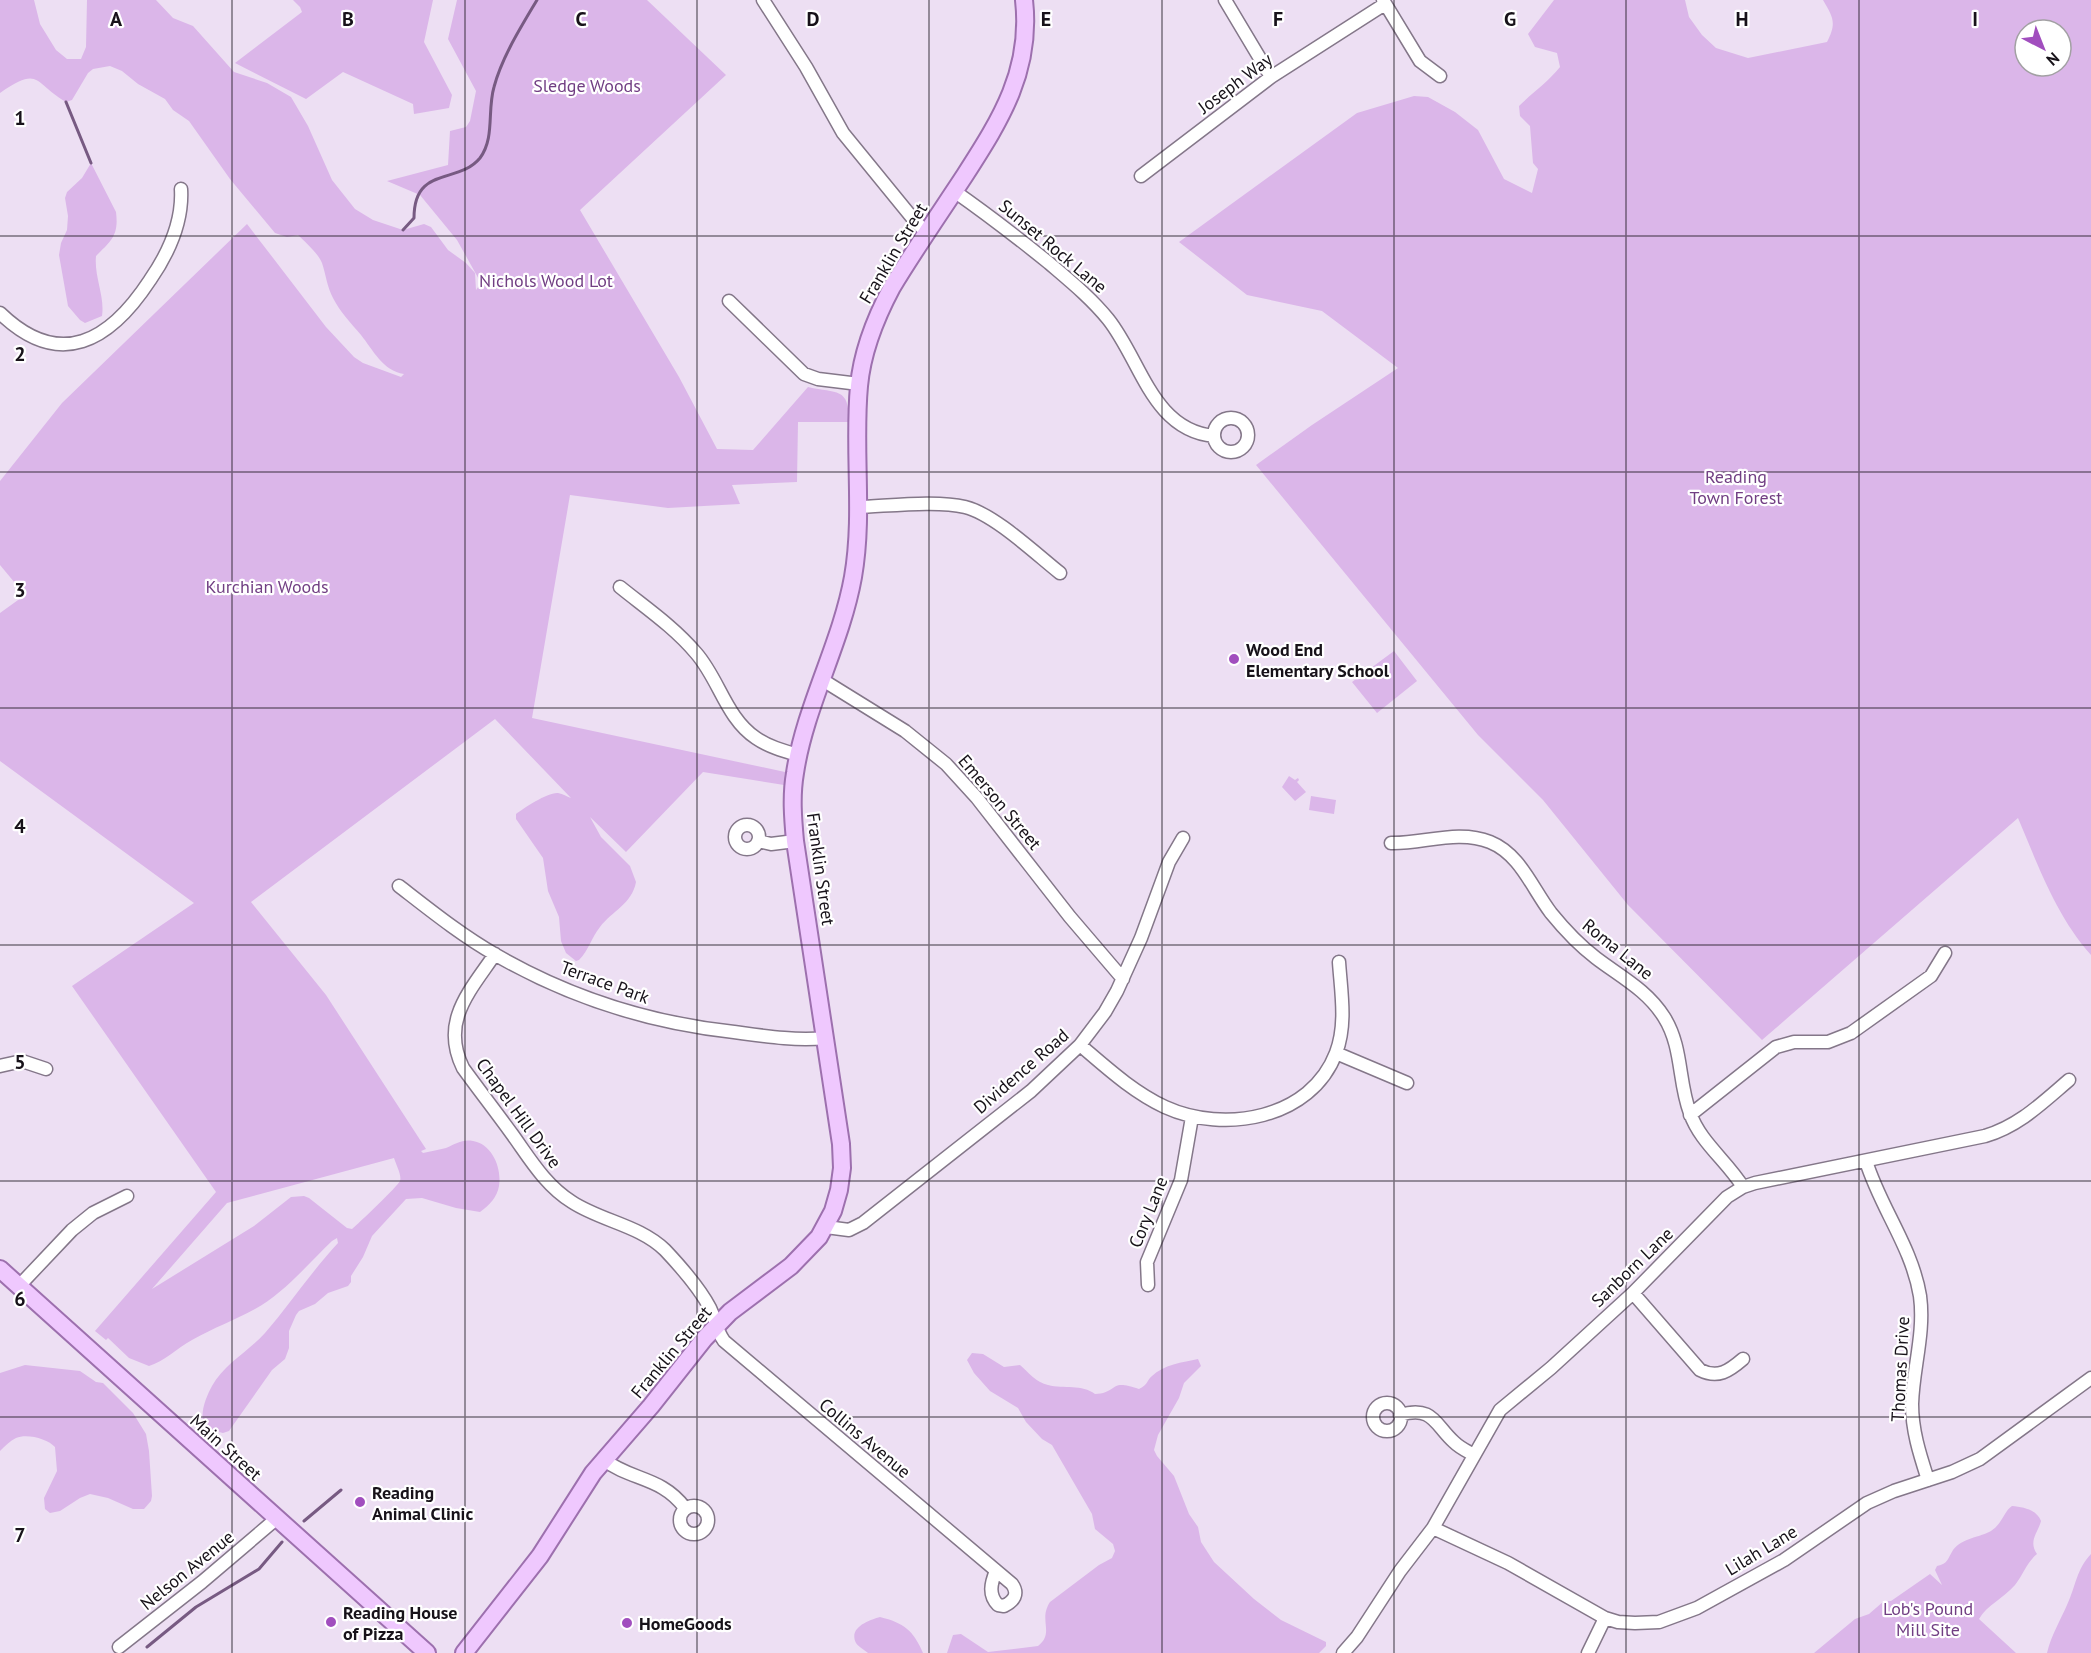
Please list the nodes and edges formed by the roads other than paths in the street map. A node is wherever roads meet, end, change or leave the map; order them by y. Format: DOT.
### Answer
graph roads {
  1 [pos="763,0"];
  2 [pos="1024,0"];
  3 [pos="1225,0"];
  4 [pos="1384,2"];
  5 [pos="1440,76"];
  6 [pos="1271,77"];
  7 [pos="1141,176"];
  8 [pos="181,189"];
  9 [pos="954,191"];
  10 [pos="927,232"];
  11 [pos="729,301"];
  12 [pos="0,313"];
  13 [pos="859,384"];
  14 [pos="1214,436"];
  15 [pos="858,507"];
  16 [pos="1060,573"];
  17 [pos="620,586"];
  18 [pos="821,679"];
  19 [pos="798,755"];
  20 [pos="1183,838"];
  21 [pos="758,841"];
  22 [pos="795,842"];
  23 [pos="1390,843"];
  24 [pos="399,886"];
  25 [pos="1946,953"];
  26 [pos="495,954"];
  27 [pos="1339,962"];
  28 [pos="1123,979"];
  29 [pos="825,1038"];
  30 [pos="1080,1045"];
  31 [pos="1336,1053"];
  32 [pos="0,1066"];
  33 [pos="46,1069"];
  34 [pos="2069,1080"];
  35 [pos="1407,1083"];
  36 [pos="1690,1115"];
  37 [pos="1192,1117"];
  38 [pos="1866,1161"];
  39 [pos="1743,1187"];
  40 [pos="127,1196"];
  41 [pos="826,1227"];
  42 [pos="0,1269"];
  43 [pos="1148,1285"];
  44 [pos="19,1286"];
  45 [pos="1633,1293"];
  46 [pos="715,1327"];
  47 [pos="1743,1359"];
  48 [pos="2091,1378"];
  49 [pos="1400,1415"];
  50 [pos="1474,1455"];
  51 [pos="603,1459"];
  52 [pos="1928,1480"];
  53 [pos="685,1508"];
  54 [pos="276,1519"];
  55 [pos="1433,1528"];
  56 [pos="996,1571"];
  57 [pos="1605,1618"];
  58 [pos="119,1647"];
  59 [pos="427,1653"];
  60 [pos="464,1653"];
  61 [pos="1343,1653"];
  62 [pos="1588,1653"];
  1 -- 10 [label="street"];
  2 -- 9 [label="main road, Franklin Street"];
  3 -- 6 [label="street"];
  4 -- 5 [label="street"];
  4 -- 6 [label="street, Joseph Way"];
  6 -- 7 [label="street, Joseph Way"];
  8 -- 12 [label="street"];
  9 -- 10 [label="main road, Franklin Street"];
  9 -- 14 [label="street, Sunset Rock Lane"];
  10 -- 13 [label="main road, Franklin Street"];
  11 -- 13 [label="street"];
  13 -- 15 [label="main road, Franklin Street"];
  15 -- 16 [label="street"];
  15 -- 18 [label="main road, Franklin Street"];
  17 -- 19 [label="street"];
  18 -- 19 [label="main road, Franklin Street"];
  18 -- 28 [label="street, Emerson Street"];
  19 -- 22 [label="main road, Franklin Street"];
  20 -- 28 [label="street, Dividence Road"];
  21 -- 22 [label="street"];
  22 -- 29 [label="main road, Franklin Street"];
  23 -- 36 [label="street, Roma Lane"];
  24 -- 26 [label="street, Terrace Park"];
  25 -- 36 [label="street"];
  26 -- 29 [label="street, Terrace Park"];
  26 -- 46 [label="street, Chapel Hill Drive"];
  27 -- 31 [label="street"];
  28 -- 30 [label="street, Dividence Road"];
  29 -- 41 [label="main road, Franklin Street"];
  30 -- 37 [label="street"];
  30 -- 41 [label="street, Dividence Road"];
  31 -- 35 [label="street"];
  31 -- 37 [label="street"];
  32 -- 33 [label="street"];
  34 -- 38 [label="street, Sanborn Lane"];
  36 -- 39 [label="street, Roma Lane"];
  37 -- 43 [label="street, Cory Lane"];
  38 -- 39 [label="street, Sanborn Lane"];
  38 -- 52 [label="street, Thomas Drive"];
  39 -- 45 [label="street, Sanborn Lane"];
  40 -- 44 [label="street"];
  41 -- 46 [label="main road, Franklin Street"];
  42 -- 44 [label="main road, Main Street"];
  44 -- 54 [label="main road, Main Street"];
  45 -- 47 [label="street"];
  45 -- 50 [label="street, Sanborn Lane"];
  46 -- 51 [label="main road, Franklin Street"];
  46 -- 56 [label="street, Collins Avenue"];
  48 -- 52 [label="street, Lilah Lane"];
  49 -- 50 [label="street"];
  50 -- 55 [label="street, Sanborn Lane"];
  51 -- 53 [label="street"];
  51 -- 60 [label="main road, Franklin Street"];
  52 -- 57 [label="street, Lilah Lane"];
  54 -- 58 [label="street, Nelson Avenue"];
  54 -- 59 [label="main road, Main Street"];
  55 -- 57 [label="street, Lilah Lane"];
  55 -- 61 [label="street, Sanborn Lane"];
  57 -- 62 [label="street"];
}
